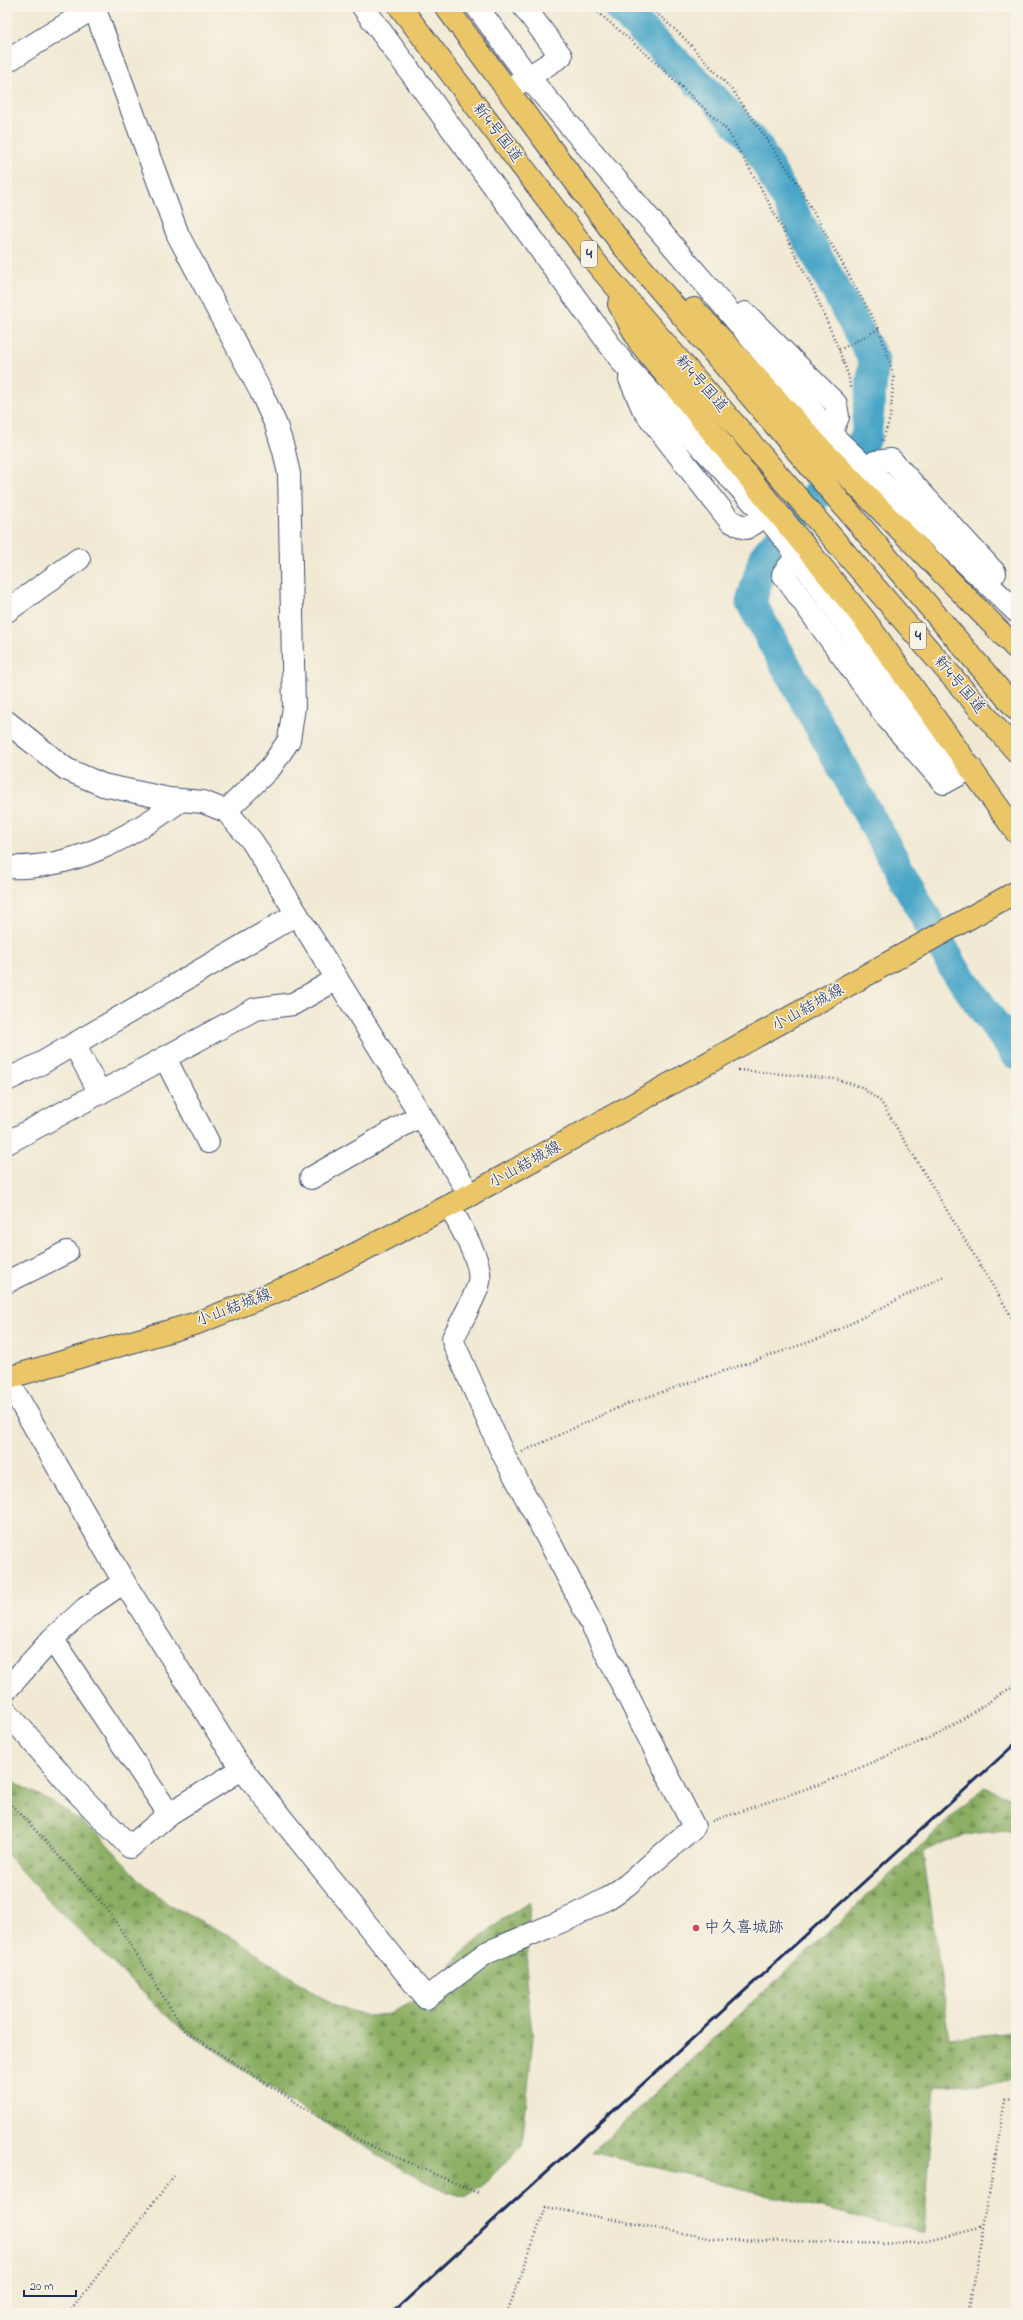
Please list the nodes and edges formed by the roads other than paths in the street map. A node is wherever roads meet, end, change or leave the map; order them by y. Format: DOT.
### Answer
graph roads {
  1 [pos="94,7"];
  2 [pos="363,7"];
  3 [pos="400,7"];
  4 [pos="446,7"];
  5 [pos="477,7"];
  6 [pos="524,7"];
  7 [pos="7,61"];
  8 [pos="529,78"];
  9 [pos="507,90"];
  10 [pos="623,246"];
  11 [pos="600,268"];
  12 [pos="623,363"];
  13 [pos="830,439"];
  14 [pos="866,470"];
  15 [pos="766,517"];
  16 [pos="797,554"];
  17 [pos="79,559"];
  18 [pos="1016,596"];
  19 [pos="7,611"];
  20 [pos="1016,611"];
  21 [pos="1016,648"];
  22 [pos="1016,709"];
  23 [pos="7,722"];
  24 [pos="1016,751"];
  25 [pos="971,768"];
  26 [pos="181,800"];
  27 [pos="226,811"];
  28 [pos="1016,832"];
  29 [pos="7,867"];
  30 [pos="1016,892"];
  31 [pos="297,914"];
  32 [pos="337,979"];
  33 [pos="74,1044"];
  34 [pos="166,1058"];
  35 [pos="7,1080"];
  36 [pos="100,1093"];
  37 [pos="421,1115"];
  38 [pos="208,1142"];
  39 [pos="7,1143"];
  40 [pos="311,1178"];
  41 [pos="470,1195"];
  42 [pos="450,1206"];
  43 [pos="67,1252"];
  44 [pos="7,1282"];
  45 [pos="7,1379"];
  46 [pos="124,1582"];
  47 [pos="52,1640"];
  48 [pos="7,1689"];
  49 [pos="7,1712"];
  50 [pos="242,1769"];
  51 [pos="169,1814"];
  1 -- 7 [label="street"];
  1 -- 27 [label="street"];
  2 -- 12 [label="street"];
  3 -- 11 [label="main road, 新4号国道 / 4"];
  4 -- 9 [label="main road, 新4号国道 / 4"];
  5 -- 8 [label="street"];
  6 -- 8 [label="street"];
  8 -- 9 [label="street"];
  8 -- 13 [label="street"];
  9 -- 10 [label="main road, 新4号国道 / 4"];
  10 -- 13 [label="main road"];
  10 -- 22 [label="main road, 新4号国道 / 4"];
  11 -- 15 [label="main road"];
  11 -- 24 [label="main road, 新4号国道 / 4"];
  12 -- 15 [label="street"];
  12 -- 15 [label="street"];
  13 -- 14 [label="main road"];
  14 -- 18 [label="street"];
  14 -- 20 [label="street"];
  14 -- 21 [label="main road"];
  15 -- 16 [label="main road"];
  16 -- 25 [label="main road"];
  16 -- 25 [label="street"];
  17 -- 19 [label="street"];
  23 -- 26 [label="street"];
  25 -- 28 [label="main road"];
  26 -- 27 [label="street"];
  26 -- 29 [label="street"];
  27 -- 31 [label="street"];
  30 -- 41 [label="main road, 小山結城線"];
  31 -- 32 [label="street"];
  31 -- 33 [label="street"];
  32 -- 34 [label="street"];
  32 -- 37 [label="street"];
  33 -- 35 [label="street"];
  33 -- 36 [label="street"];
  34 -- 36 [label="street"];
  34 -- 38 [label="street"];
  36 -- 39 [label="street"];
  37 -- 40 [label="street"];
  37 -- 41 [label="street"];
  41 -- 42 [label="main road, 小山結城線"];
  42 -- 45 [label="main road, 小山結城線"];
  42 -- 50 [label="street"];
  43 -- 44 [label="street"];
  45 -- 46 [label="street"];
  46 -- 47 [label="street"];
  46 -- 50 [label="street"];
  47 -- 48 [label="street"];
  47 -- 51 [label="street"];
  49 -- 51 [label="street"];
  50 -- 51 [label="street"];
}
